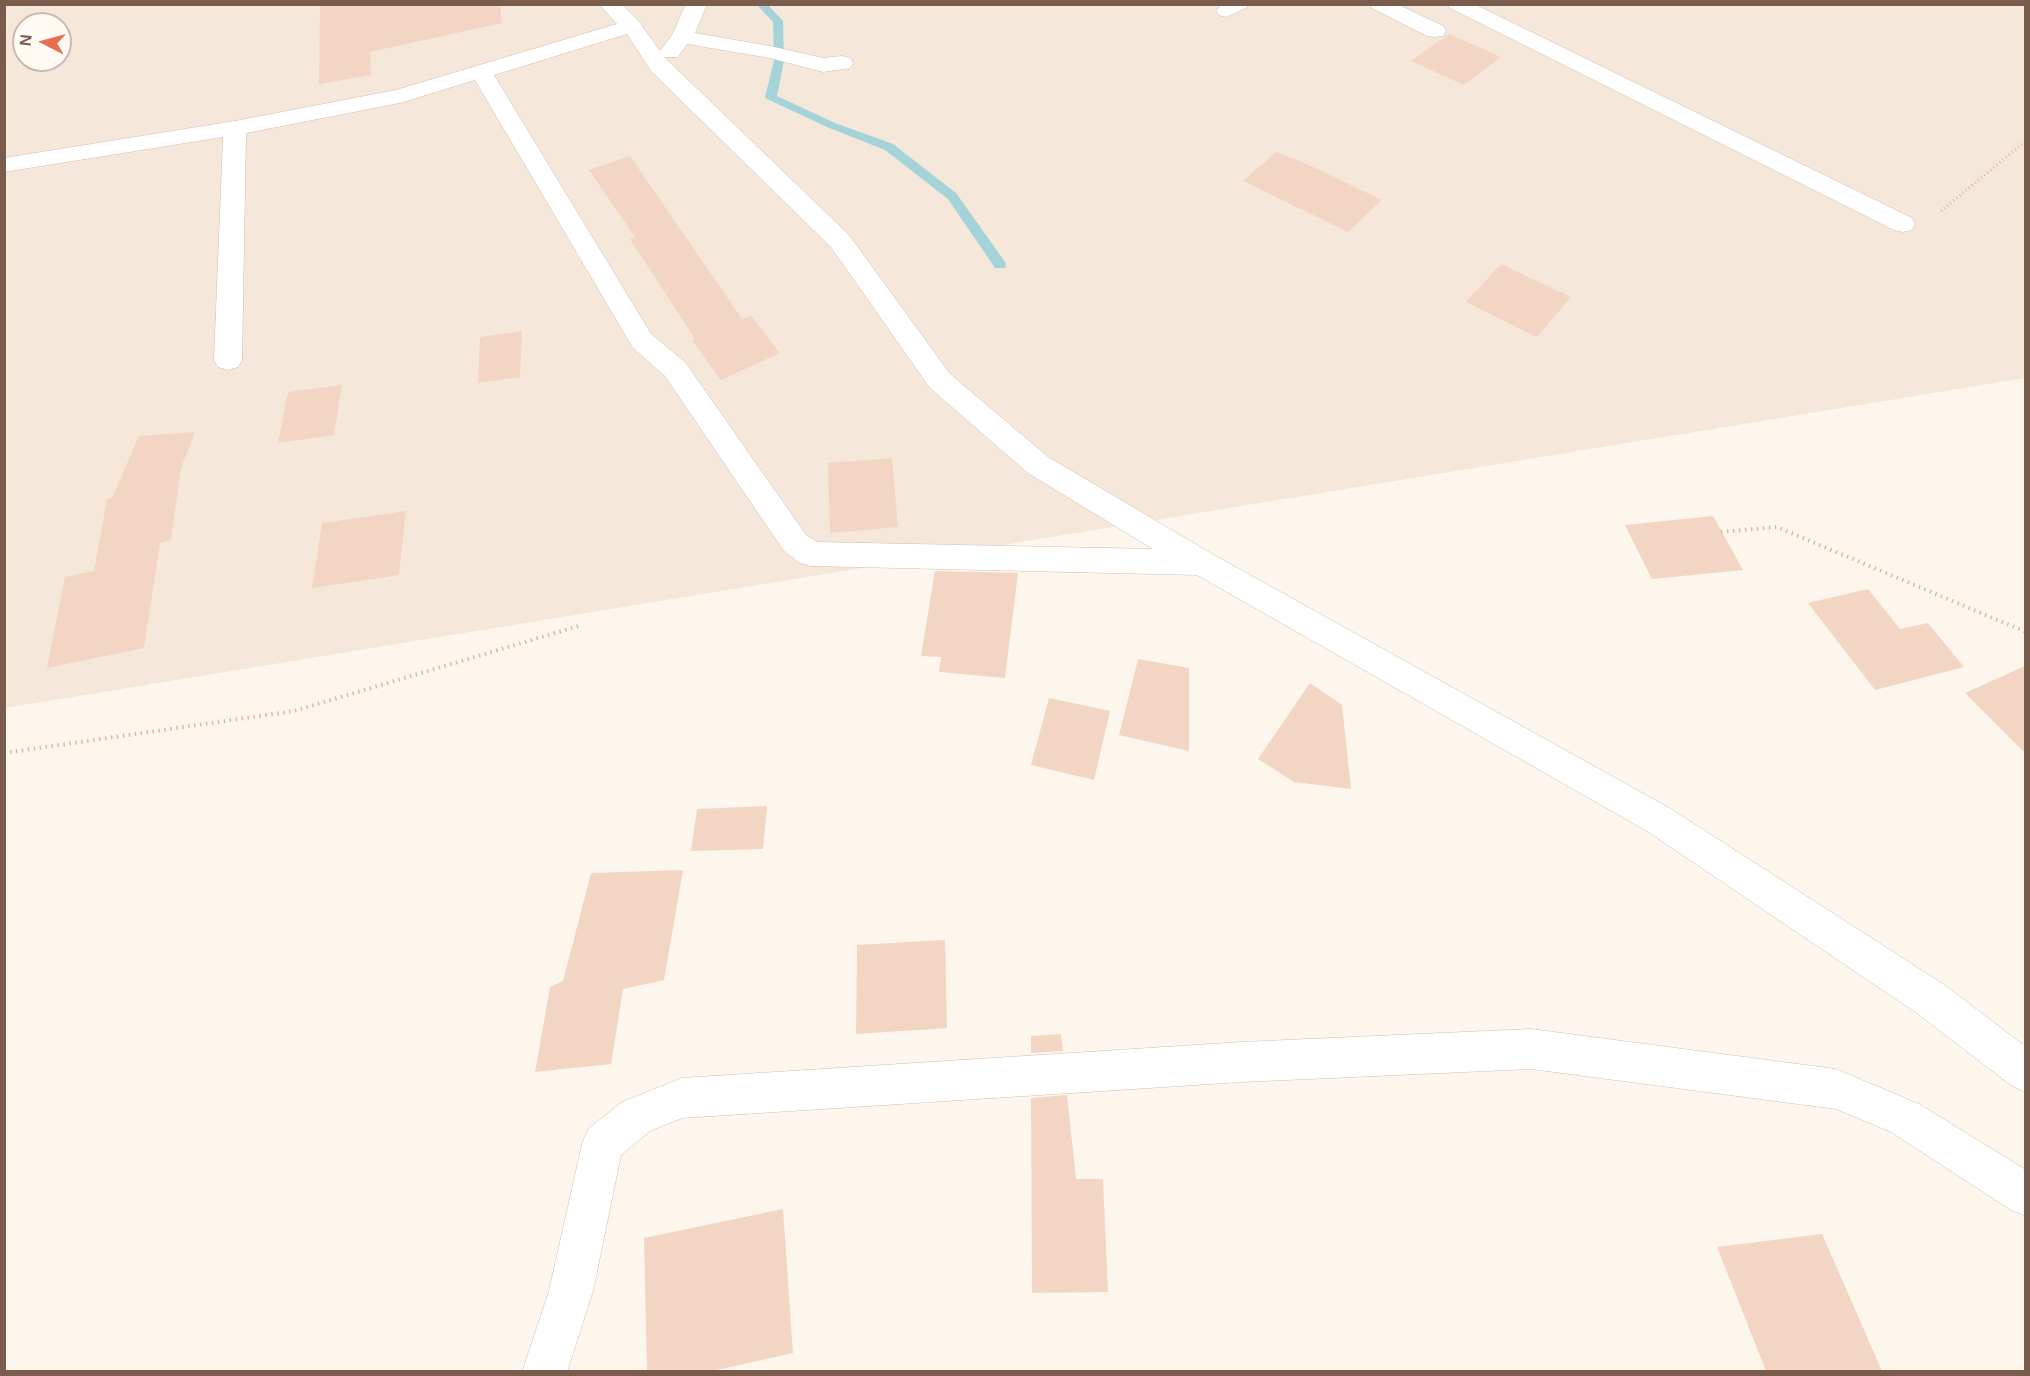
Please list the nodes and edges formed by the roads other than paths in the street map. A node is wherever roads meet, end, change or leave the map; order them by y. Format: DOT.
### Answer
graph roads {
  1 [pos="609,4"];
  2 [pos="697,4"];
  3 [pos="1379,4"];
  4 [pos="1457,4"];
  5 [pos="632,26"];
  6 [pos="1434,31"];
  7 [pos="682,37"];
  8 [pos="842,63"];
  9 [pos="659,66"];
  10 [pos="481,70"];
  11 [pos="235,128"];
  12 [pos="4,165"];
  13 [pos="1903,224"];
  14 [pos="228,360"];
  15 [pos="1203,564"];
  16 [pos="2025,1072"];
  17 [pos="2025,1195"];
  18 [pos="544,1371"];
  1 -- 5 [label="street"];
  2 -- 7 [label="street"];
  3 -- 6 [label="street"];
  4 -- 13 [label="street"];
  5 -- 9 [label="street"];
  5 -- 10 [label="street"];
  7 -- 8 [label="street"];
  7 -- 9 [label="street"];
  9 -- 15 [label="street"];
  10 -- 11 [label="street"];
  10 -- 15 [label="street"];
  11 -- 12 [label="street"];
  11 -- 14 [label="street"];
  15 -- 16 [label="street"];
  17 -- 18 [label="street"];
}
